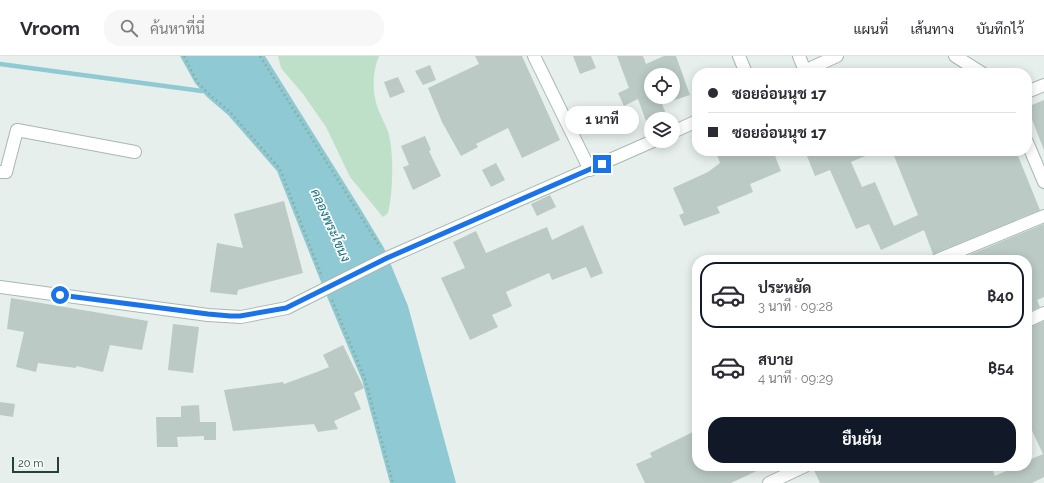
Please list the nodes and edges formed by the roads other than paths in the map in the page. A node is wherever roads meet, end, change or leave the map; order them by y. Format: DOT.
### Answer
graph roads {
  1 [pos="534,56"];
  2 [pos="739,56"];
  3 [pos="799,56"];
  4 [pos="837,56"];
  5 [pos="955,56"];
  6 [pos="744,68"];
  7 [pos="801,68"];
  8 [pos="811,68"];
  9 [pos="974,68"];
  10 [pos="1044,85"];
  11 [pos="1032,90"];
  12 [pos="692,123"];
  13 [pos="680,129"];
  14 [pos="644,145"];
  15 [pos="135,152"];
  16 [pos="1032,154"];
  17 [pos="590,170"];
  18 [pos="0,172"];
  19 [pos="1044,182"];
  20 [pos="1044,216"];
  21 [pos="949,255"];
  22 [pos="0,287"];
  23 [pos="1044,314"];
  24 [pos="1032,319"];
  25 [pos="794,471"];
  26 [pos="769,483"];
  1 -- 17 [label="street"];
  2 -- 6 [label="street"];
  3 -- 7 [label="street"];
  4 -- 8 [label="street"];
  5 -- 9 [label="street"];
  10 -- 11 [label="street"];
  12 -- 13 [label="street"];
  14 -- 17 [label="street"];
  15 -- 18 [label="street"];
  16 -- 19 [label="street"];
  17 -- 22 [label="street"];
  20 -- 21 [label="street"];
  23 -- 24 [label="street"];
  25 -- 26 [label="street"];
}
